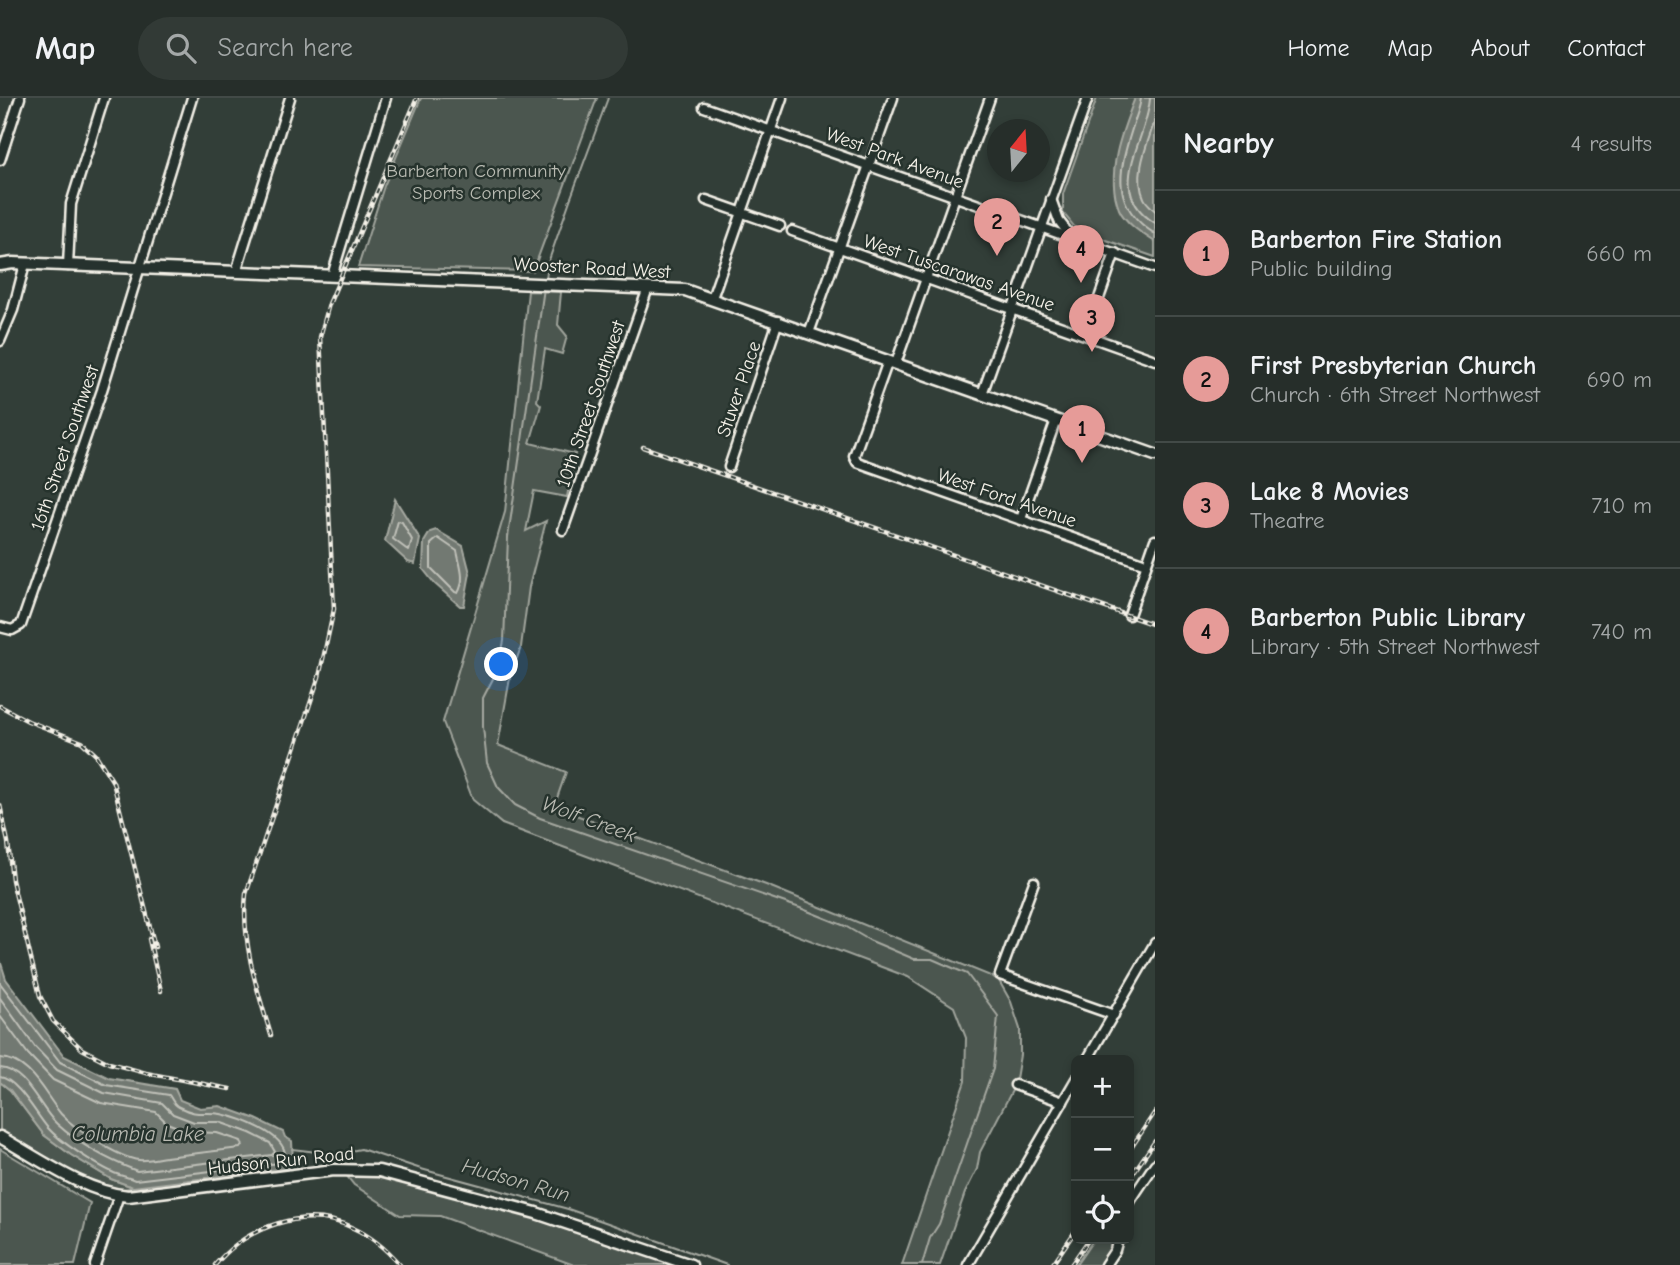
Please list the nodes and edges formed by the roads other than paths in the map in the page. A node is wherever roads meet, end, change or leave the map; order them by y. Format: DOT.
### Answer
graph roads {
  1 [pos="20,98"];
  2 [pos="104,98"];
  3 [pos="192,98"];
  4 [pos="290,98"];
  5 [pos="386,98"];
  6 [pos="782,98"];
  7 [pos="893,98"];
  8 [pos="990,98"];
  9 [pos="1088,98"];
  10 [pos="704,107"];
  11 [pos="771,131"];
  12 [pos="0,160"];
  13 [pos="870,166"];
  14 [pos="955,196"];
  15 [pos="1051,199"];
  16 [pos="706,200"];
  17 [pos="742,213"];
  18 [pos="780,226"];
  19 [pos="1041,227"];
  20 [pos="792,231"];
  21 [pos="1073,239"];
  22 [pos="841,247"];
  23 [pos="1115,253"];
  24 [pos="25,264"];
  25 [pos="0,265"];
  26 [pos="68,266"];
  27 [pos="1155,268"];
  28 [pos="139,269"];
  29 [pos="236,272"];
  30 [pos="332,276"];
  31 [pos="926,278"];
  32 [pos="648,288"];
  33 [pos="712,298"];
  34 [pos="1013,309"];
  35 [pos="778,321"];
  36 [pos="809,333"];
  37 [pos="1086,335"];
  38 [pos="0,341"];
  39 [pos="1155,360"];
  40 [pos="892,362"];
  41 [pos="982,394"];
  42 [pos="1056,420"];
  43 [pos="1155,455"];
  44 [pos="729,467"];
  45 [pos="1020,519"];
  46 [pos="563,530"];
  47 [pos="1155,540"];
  48 [pos="1146,564"];
  49 [pos="1129,615"];
  50 [pos="0,627"];
  51 [pos="1034,882"];
  52 [pos="1155,943"];
  53 [pos="1114,1015"];
  54 [pos="1090,1055"];
  55 [pos="1015,1085"];
  56 [pos="1071,1088"];
  57 [pos="1063,1102"];
  58 [pos="0,1137"];
  59 [pos="1155,1164"];
  60 [pos="119,1195"];
  61 [pos="1134,1196"];
  62 [pos="1117,1244"];
  63 [pos="95,1265"];
  64 [pos="691,1265"];
  65 [pos="968,1265"];
  66 [pos="1105,1265"];
  1 -- 12 [label="street"];
  2 -- 26 [label="street"];
  3 -- 28 [label="street, 16th Street Southwest"];
  4 -- 29 [label="street"];
  5 -- 30 [label="street"];
  6 -- 11 [label="street"];
  7 -- 13 [label="street"];
  8 -- 14 [label="street"];
  9 -- 15 [label="street"];
  10 -- 11 [label="street, West Park Avenue"];
  11 -- 13 [label="street, West Park Avenue"];
  11 -- 17 [label="street"];
  13 -- 14 [label="street, West Park Avenue"];
  13 -- 22 [label="street"];
  14 -- 19 [label="street, West Park Avenue"];
  14 -- 31 [label="street"];
  15 -- 19 [label="street"];
  15 -- 21 [label="street"];
  16 -- 17 [label="street"];
  17 -- 18 [label="street"];
  17 -- 33 [label="street"];
  19 -- 21 [label="street, West Park Avenue"];
  19 -- 34 [label="street"];
  20 -- 22 [label="street, West Tuscarawas Avenue"];
  21 -- 23 [label="street, West Park Avenue"];
  22 -- 31 [label="street, West Tuscarawas Avenue"];
  22 -- 36 [label="street"];
  23 -- 27 [label="street, West Park Avenue"];
  23 -- 37 [label="street"];
  24 -- 25 [label="main road, Wooster Road West"];
  24 -- 26 [label="main road, Wooster Road West"];
  24 -- 38 [label="street"];
  26 -- 28 [label="main road, Wooster Road West"];
  28 -- 29 [label="main road, Wooster Road West"];
  28 -- 50 [label="street, 16th Street Southwest"];
  29 -- 30 [label="main road, Wooster Road West"];
  30 -- 32 [label="main road, Wooster Road West"];
  31 -- 34 [label="street, West Tuscarawas Avenue"];
  31 -- 40 [label="street"];
  32 -- 33 [label="main road, Wooster Road West"];
  32 -- 46 [label="street, 10th Street Southwest"];
  33 -- 35 [label="main road, Wooster Road West"];
  34 -- 37 [label="street, West Tuscarawas Avenue"];
  34 -- 41 [label="street"];
  35 -- 36 [label="main road, Wooster Road West"];
  35 -- 44 [label="street, Stuver Place"];
  36 -- 40 [label="main road, Wooster Road West"];
  37 -- 39 [label="street, West Tuscarawas Avenue"];
  40 -- 41 [label="main road, Wooster Road West"];
  40 -- 45 [label="street, West Ford Avenue"];
  41 -- 42 [label="main road, Wooster Road West"];
  42 -- 43 [label="main road, Wooster Road West"];
  42 -- 45 [label="street"];
  45 -- 48 [label="street, West Ford Avenue"];
  47 -- 48 [label="street"];
  48 -- 49 [label="street"];
  51 -- 53 [label="street"];
  52 -- 53 [label="street"];
  53 -- 54 [label="street"];
  55 -- 57 [label="street"];
  56 -- 57 [label="street"];
  57 -- 65 [label="street"];
  58 -- 60 [label="main road, Hudson Run Road"];
  59 -- 61 [label="street"];
  60 -- 63 [label="street"];
  60 -- 64 [label="main road, Hudson Run Road"];
  62 -- 66 [label="street"];
}
